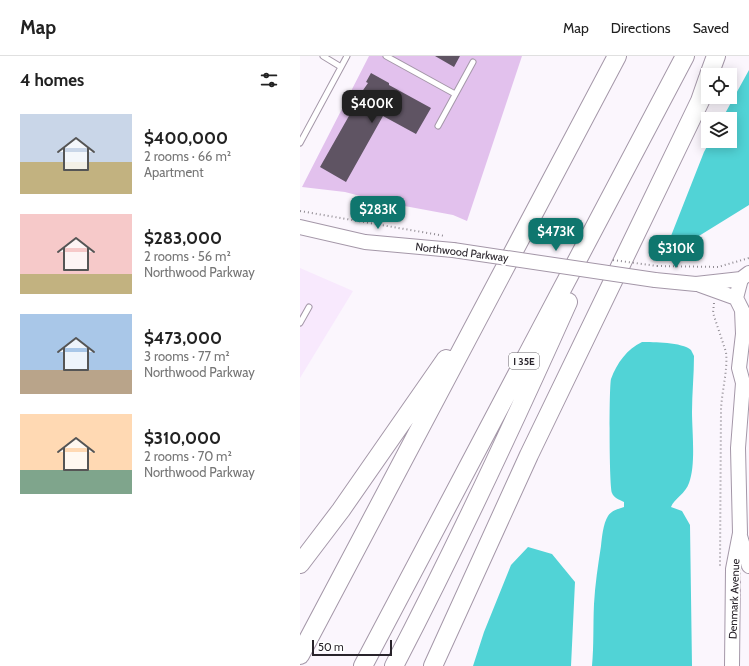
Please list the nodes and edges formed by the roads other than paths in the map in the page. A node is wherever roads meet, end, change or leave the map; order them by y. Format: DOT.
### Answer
graph roads {
  1 [pos="323,56"];
  2 [pos="347,56"];
  3 [pos="386,56"];
  4 [pos="617,56"];
  5 [pos="685,56"];
  6 [pos="716,56"];
  7 [pos="473,62"];
  8 [pos="341,67"];
  9 [pos="712,68"];
  10 [pos="455,94"];
  11 [pos="701,98"];
  12 [pos="438,126"];
  13 [pos="300,143"];
  14 [pos="630,161"];
  15 [pos="300,227"];
  16 [pos="745,276"];
  17 [pos="719,286"];
  18 [pos="494,289"];
  19 [pos="309,307"];
  20 [pos="743,308"];
  21 [pos="300,324"];
  22 [pos="746,378"];
  23 [pos="742,539"];
  24 [pos="300,564"];
  25 [pos="749,566"];
  26 [pos="300,655"];
  27 [pos="363,666"];
  28 [pos="394,666"];
  29 [pos="433,666"];
  30 [pos="732,666"];
  1 -- 8 [label="lane"];
  2 -- 8 [label="lane"];
  3 -- 10 [label="lane"];
  4 -- 18 [label="highway"];
  5 -- 14 [label="highway, I 35E"];
  6 -- 9 [label="highway"];
  7 -- 10 [label="lane"];
  8 -- 13 [label="lane"];
  10 -- 12 [label="lane"];
  11 -- 29 [label="highway"];
  14 -- 27 [label="highway, I 35E"];
  14 -- 28 [label="highway"];
  15 -- 17 [label="street, Northwood Parkway, bridge"];
  16 -- 17 [label="street, Northwood Parkway"];
  16 -- 20 [label="street, Denmark Avenue"];
  17 -- 20 [label="street, Northwood Parkway"];
  18 -- 24 [label="highway"];
  18 -- 26 [label="highway"];
  19 -- 21 [label="lane"];
  20 -- 22 [label="street, Denmark Avenue"];
  22 -- 23 [label="street, Denmark Avenue"];
  23 -- 25 [label="street, Denmark Avenue"];
  23 -- 30 [label="street, Denmark Avenue"];
}
